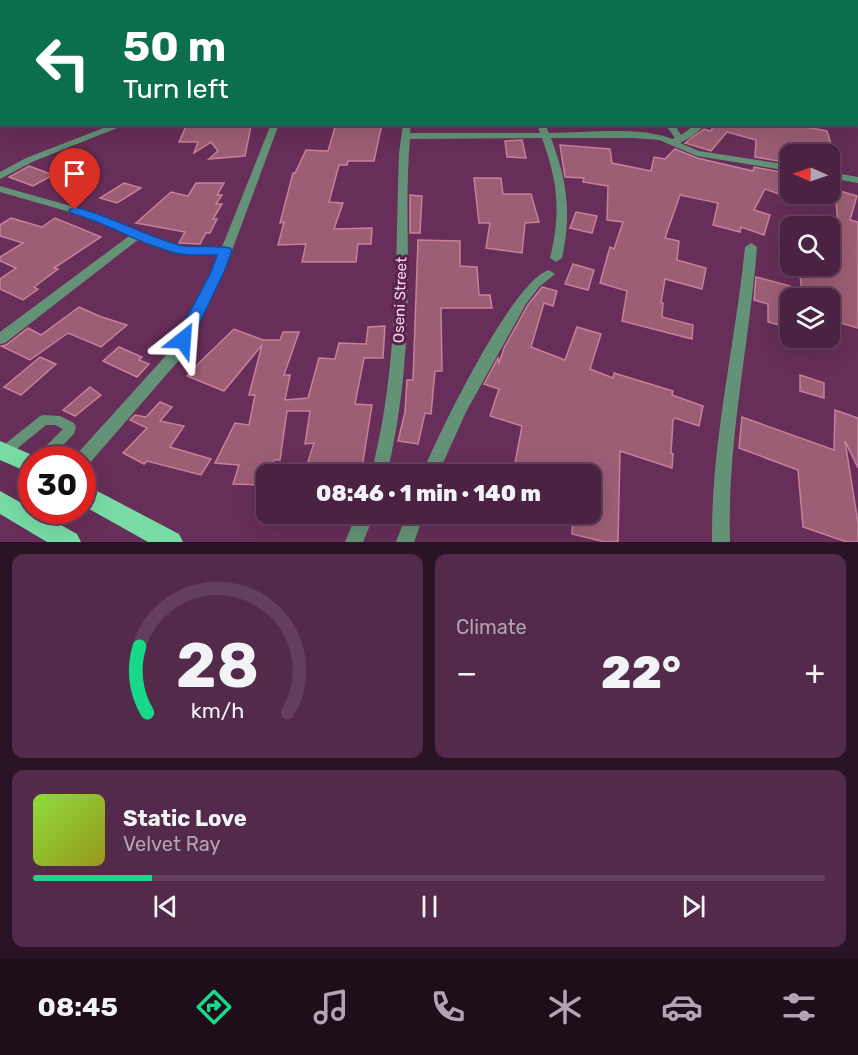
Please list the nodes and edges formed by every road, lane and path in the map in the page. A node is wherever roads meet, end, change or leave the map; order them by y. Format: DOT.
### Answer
graph roads {
  1 [pos="118,126"];
  2 [pos="274,126"];
  3 [pos="670,126"];
  4 [pos="699,126"];
  5 [pos="543,129"];
  6 [pos="407,130"];
  7 [pos="677,140"];
  8 [pos="780,166"];
  9 [pos="0,177"];
  10 [pos="840,177"];
  11 [pos="858,180"];
  12 [pos="0,189"];
  13 [pos="137,235"];
  14 [pos="751,247"];
  15 [pos="225,251"];
  16 [pos="556,258"];
  17 [pos="549,274"];
  18 [pos="0,339"];
  19 [pos="54,446"];
  20 [pos="94,446"];
  21 [pos="2,451"];
  22 [pos="18,458"];
  23 [pos="382,464"];
  24 [pos="434,464"];
  25 [pos="96,501"];
  26 [pos="0,502"];
  27 [pos="361,524"];
  28 [pos="412,524"];
  29 [pos="69,542"];
  30 [pos="171,542"];
  31 [pos="354,542"];
  32 [pos="405,542"];
  33 [pos="722,542"];
  1 -- 9 [label="street"];
  2 -- 15 [label="street"];
  3 -- 7 [label="street"];
  4 -- 7 [label="street"];
  5 -- 6 [label="street"];
  5 -- 7 [label="street"];
  5 -- 16 [label="street"];
  6 -- 23 [label="street, Oseni Street"];
  7 -- 8 [label="street"];
  10 -- 11 [label="street"];
  12 -- 13 [label="street"];
  13 -- 15 [label="street"];
  13 -- 18 [label="street"];
  14 -- 33 [label="street"];
  15 -- 20 [label="street"];
  17 -- 24 [label="street"];
  19 -- 21 [label="lane"];
  21 -- 22 [label="main road"];
  25 -- 30 [label="main road"];
  26 -- 29 [label="main road"];
  27 -- 31 [label="street"];
  28 -- 32 [label="street"];
}
